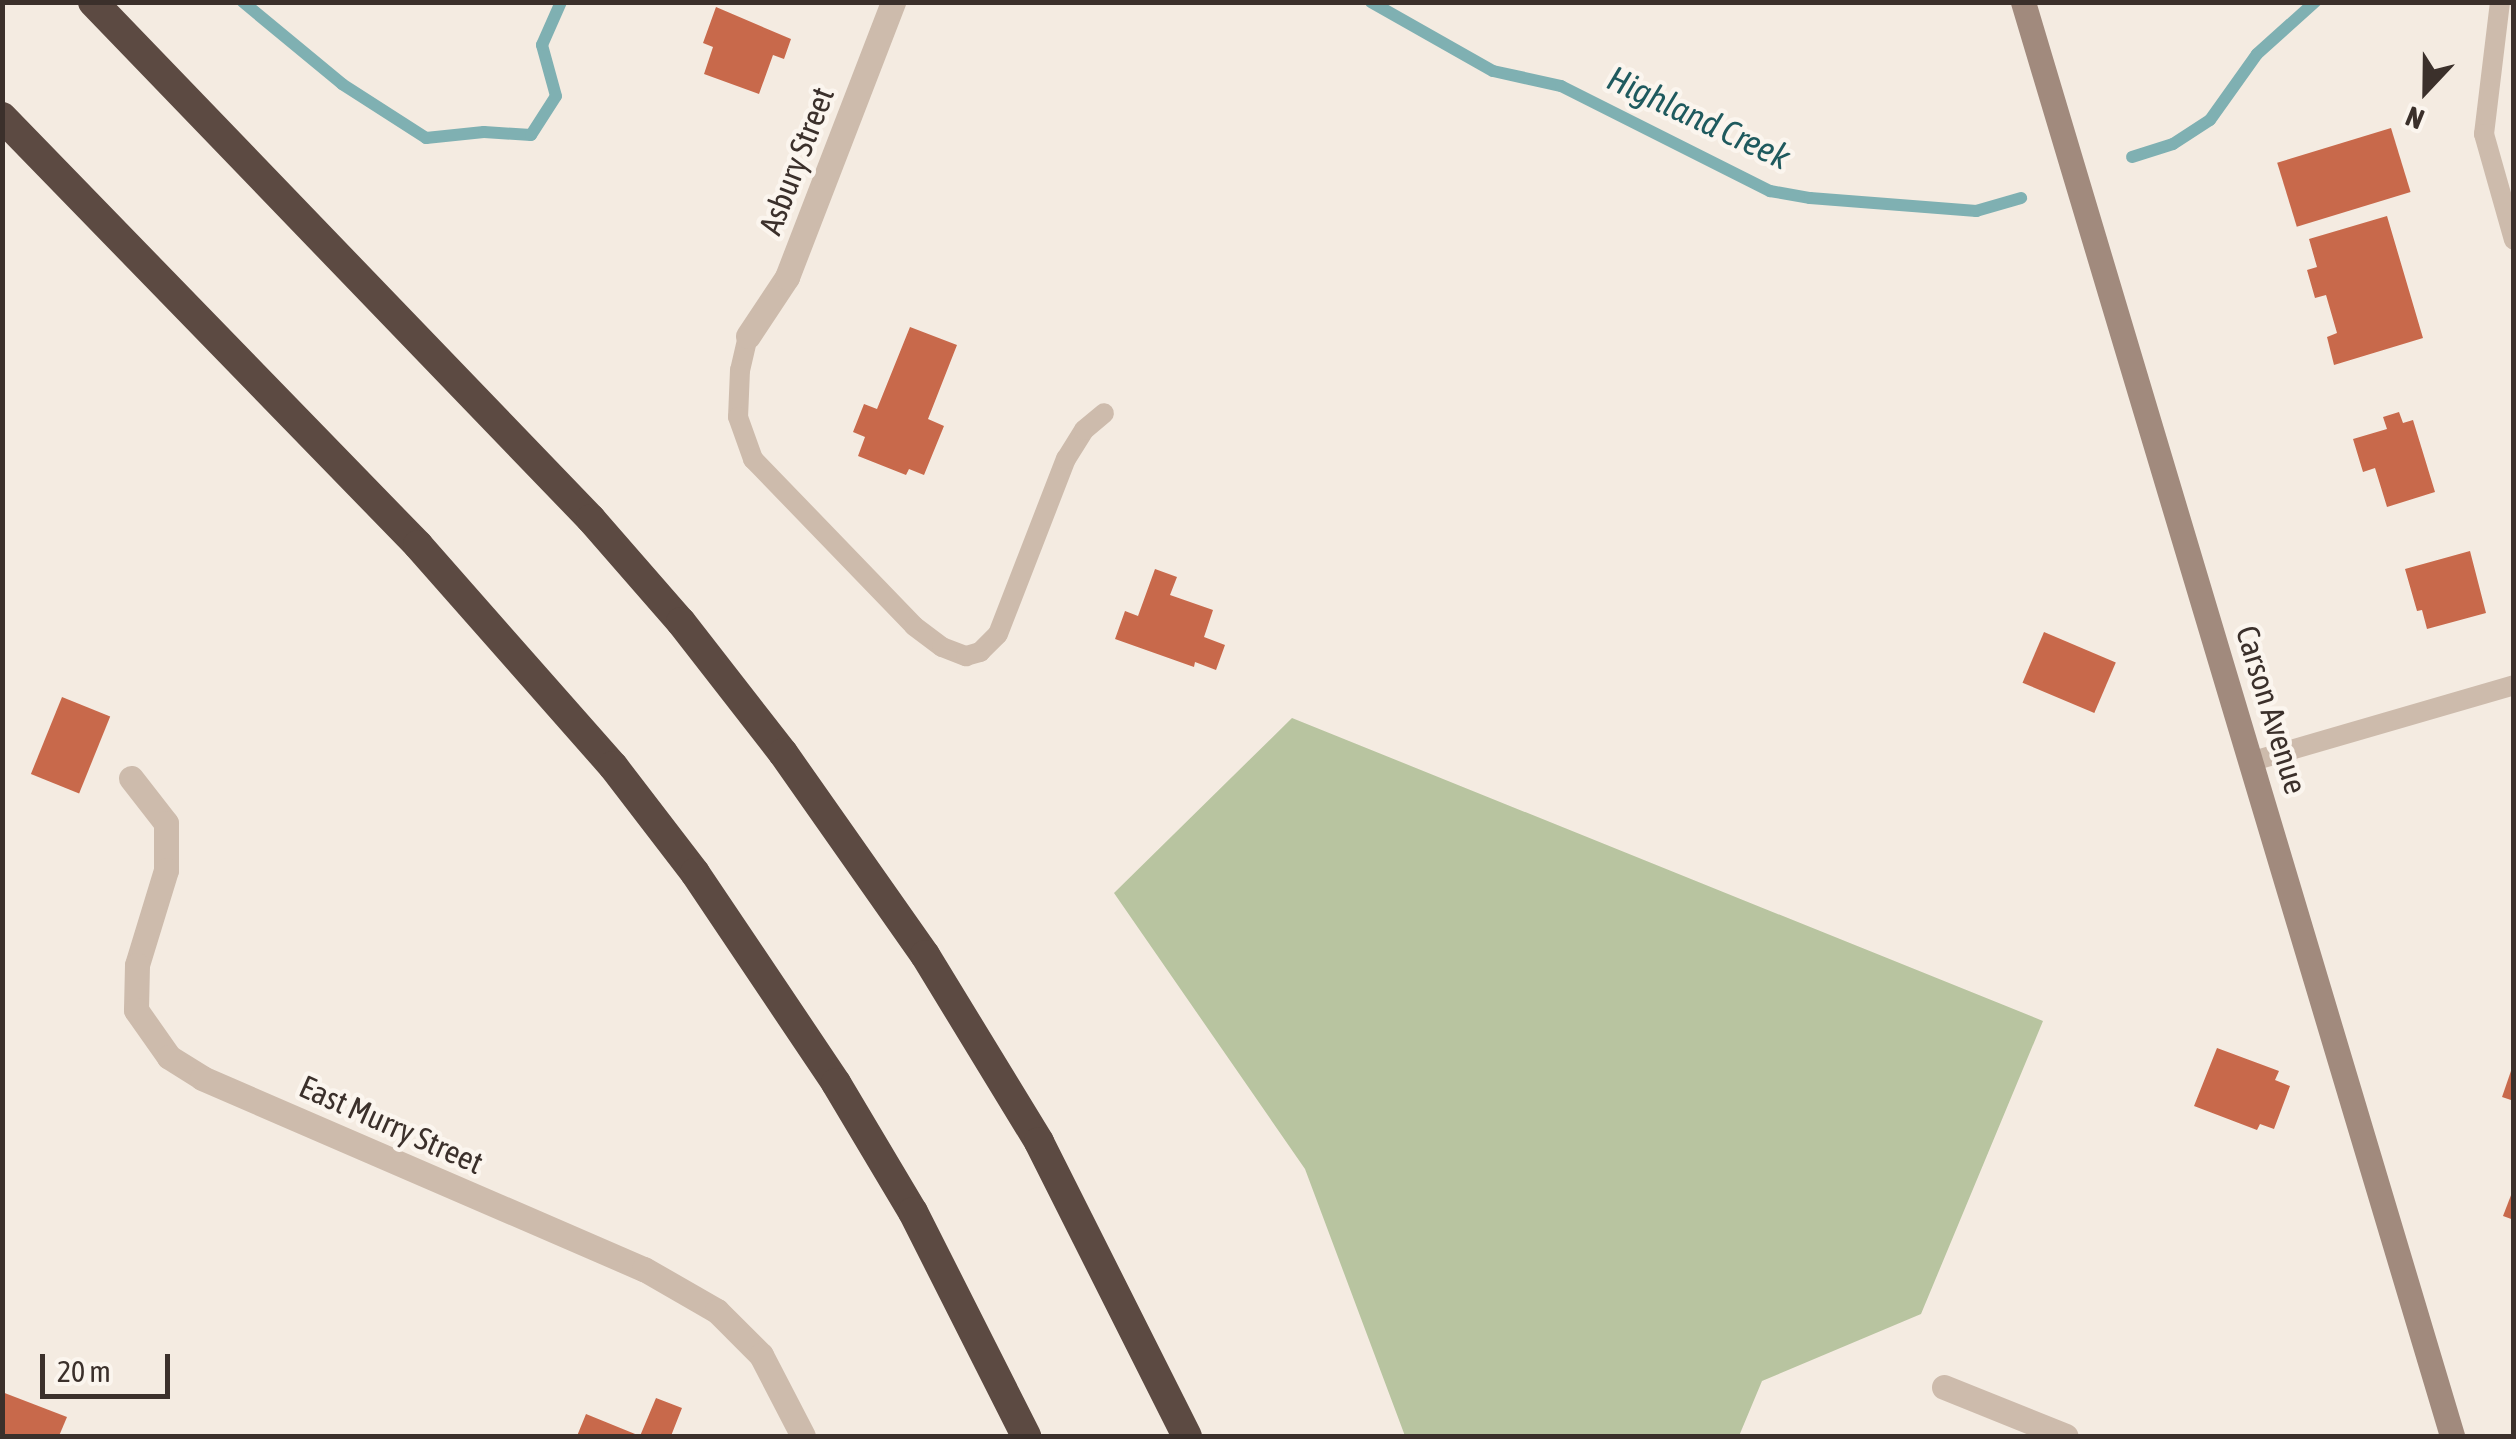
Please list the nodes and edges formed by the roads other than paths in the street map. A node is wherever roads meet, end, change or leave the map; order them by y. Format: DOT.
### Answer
graph roads {
  1 [pos="94,2"];
  2 [pos="893,2"];
  3 [pos="2023,2"];
  4 [pos="2504,13"];
  5 [pos="2,117"];
  6 [pos="2505,174"];
  7 [pos="2514,240"];
  8 [pos="748,336"];
  9 [pos="1104,413"];
  10 [pos="2514,685"];
  11 [pos="2253,762"];
  12 [pos="132,778"];
  13 [pos="1944,1388"];
  14 [pos="804,1436"];
  15 [pos="1026,1436"];
  16 [pos="1187,1436"];
  17 [pos="2066,1436"];
  18 [pos="2452,1436"];
  1 -- 16 [label="highway"];
  2 -- 8 [label="street, Asbury Street"];
  3 -- 11 [label="main road, Carson Avenue"];
  4 -- 6 [label="lane"];
  5 -- 15 [label="highway"];
  6 -- 7 [label="lane"];
  8 -- 9 [label="lane"];
  10 -- 11 [label="lane"];
  11 -- 18 [label="main road, Carson Avenue"];
  12 -- 14 [label="street, East Murry Street"];
  13 -- 17 [label="street"];
}
